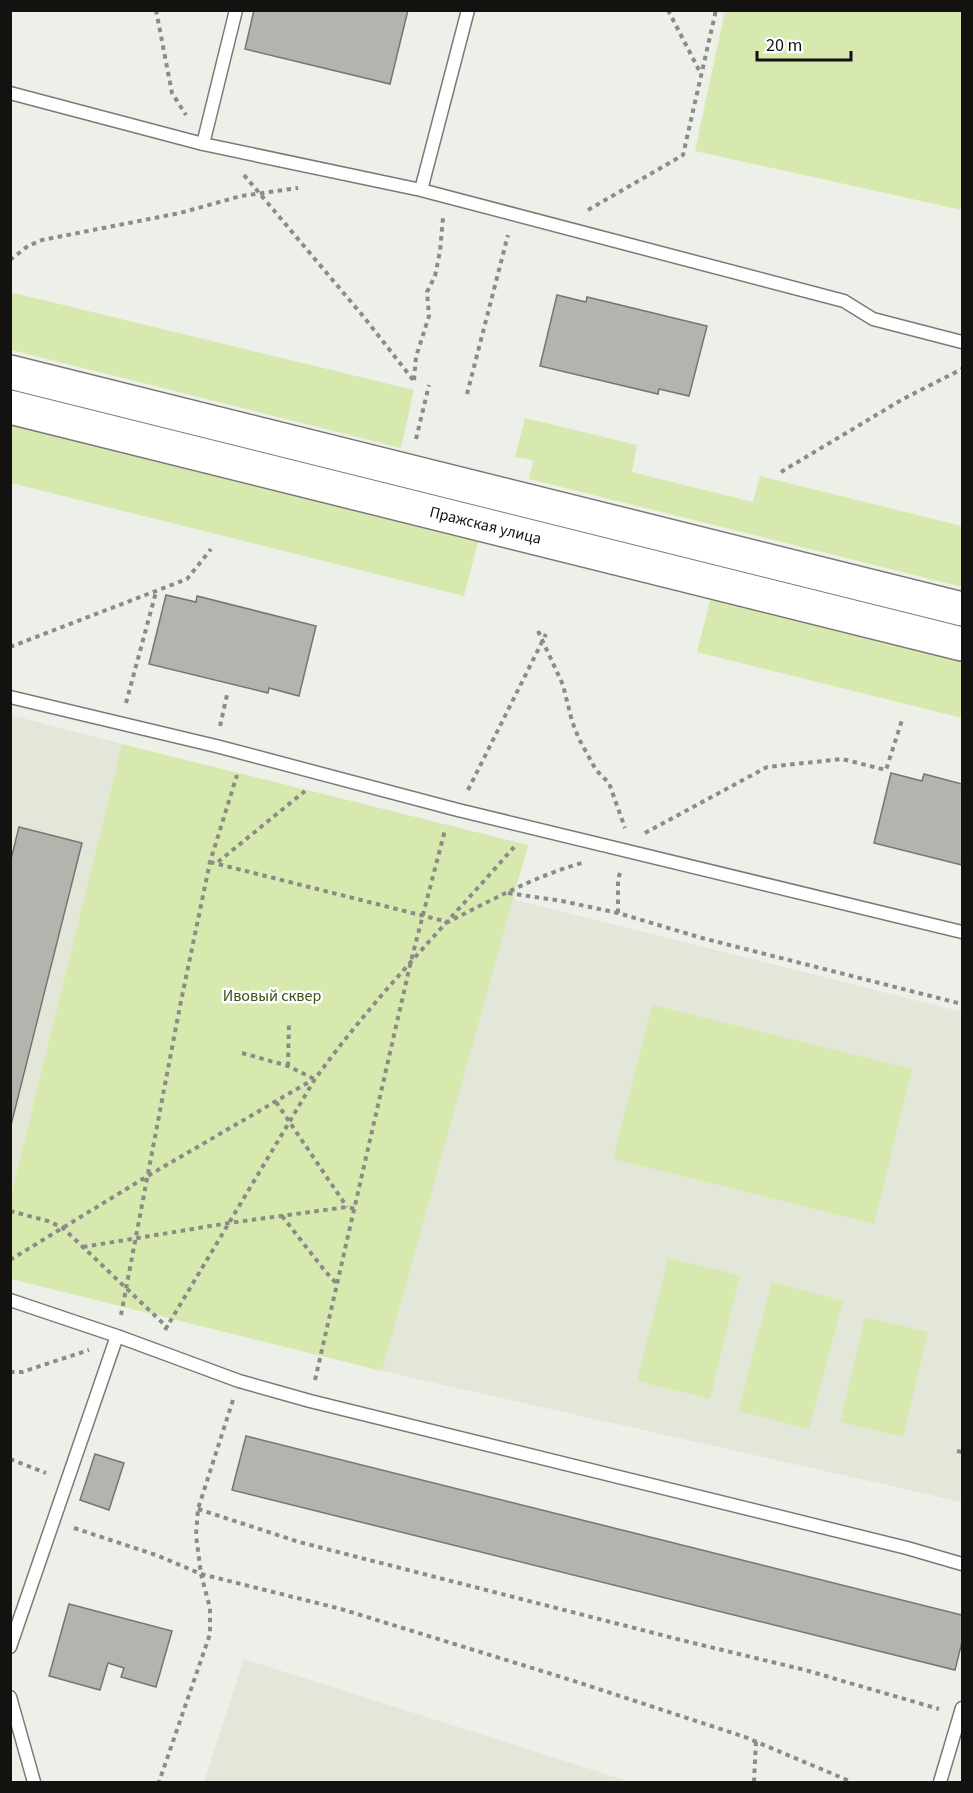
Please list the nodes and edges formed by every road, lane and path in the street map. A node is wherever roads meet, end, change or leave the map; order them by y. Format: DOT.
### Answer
graph roads {
  1 [pos="156,10"];
  2 [pos="236,10"];
  3 [pos="468,10"];
  4 [pos="668,10"];
  5 [pos="716,10"];
  6 [pos="701,74"];
  7 [pos="10,93"];
  8 [pos="203,144"];
  9 [pos="219,147"];
  10 [pos="341,173"];
  11 [pos="421,190"];
  12 [pos="260,192"];
  13 [pos="445,196"];
  14 [pos="513,214"];
  15 [pos="558,226"];
  16 [pos="10,260"];
  17 [pos="963,342"];
  18 [pos="963,369"];
  19 [pos="10,372"];
  20 [pos="429,385"];
  21 [pos="467,394"];
  22 [pos="10,407"];
  23 [pos="414,444"];
  24 [pos="781,472"];
  25 [pos="211,549"];
  26 [pos="156,591"];
  27 [pos="963,609"];
  28 [pos="538,631"];
  29 [pos="546,634"];
  30 [pos="542,643"];
  31 [pos="963,644"];
  32 [pos="10,647"];
  33 [pos="227,695"];
  34 [pos="10,697"];
  35 [pos="902,720"];
  36 [pos="120,724"];
  37 [pos="216,746"];
  38 [pos="243,754"];
  39 [pos="318,774"];
  40 [pos="458,810"];
  41 [pos="532,827"];
  42 [pos="626,848"];
  43 [pos="210,862"];
  44 [pos="218,863"];
  45 [pos="507,892"];
  46 [pos="618,913"];
  47 [pos="423,915"];
  48 [pos="448,922"];
  49 [pos="963,932"];
  50 [pos="411,961"];
  51 [pos="963,1004"];
  52 [pos="289,1022"];
  53 [pos="242,1053"];
  54 [pos="288,1066"];
  55 [pos="315,1079"];
  56 [pos="276,1102"];
  57 [pos="289,1123"];
  58 [pos="146,1177"];
  59 [pos="347,1207"];
  60 [pos="355,1209"];
  61 [pos="10,1211"];
  62 [pos="282,1216"];
  63 [pos="229,1223"];
  64 [pos="63,1228"];
  65 [pos="135,1238"];
  66 [pos="83,1247"];
  67 [pos="10,1260"];
  68 [pos="338,1284"];
  69 [pos="126,1287"];
  70 [pos="10,1300"];
  71 [pos="167,1327"];
  72 [pos="117,1335"];
  73 [pos="154,1349"];
  74 [pos="206,1368"];
  75 [pos="10,1372"];
  76 [pos="239,1381"];
  77 [pos="310,1401"];
  78 [pos="10,1460"];
  79 [pos="67,1480"];
  80 [pos="198,1509"];
  81 [pos="53,1521"];
  82 [pos="963,1564"];
  83 [pos="201,1574"];
  84 [pos="11,1646"];
  85 [pos="10,1697"];
  86 [pos="961,1711"];
  87 [pos="756,1741"];
  88 [pos="34,1782"];
  89 [pos="159,1782"];
  90 [pos="754,1782"];
  91 [pos="852,1782"];
  92 [pos="940,1782"];
  1 -- 8 [label="path"];
  2 -- 8 [label="lane"];
  3 -- 11 [label="lane"];
  4 -- 6 [label="path"];
  5 -- 6 [label="path"];
  6 -- 15 [label="path"];
  7 -- 8 [label="lane"];
  8 -- 9 [label="lane"];
  9 -- 10 [label="lane"];
  9 -- 12 [label="path"];
  10 -- 11 [label="lane"];
  10 -- 12 [label="path"];
  11 -- 13 [label="lane"];
  12 -- 13 [label="path"];
  12 -- 16 [label="path"];
  13 -- 14 [label="lane"];
  14 -- 15 [label="lane"];
  14 -- 21 [label="path"];
  15 -- 17 [label="lane"];
  18 -- 24 [label="path"];
  19 -- 27 [label="street, Пражская улица"];
  20 -- 23 [label="path"];
  22 -- 31 [label="street, Пражская улица"];
  25 -- 26 [label="path"];
  26 -- 32 [label="path"];
  26 -- 36 [label="path"];
  28 -- 30 [label="path"];
  29 -- 30 [label="path"];
  30 -- 40 [label="path"];
  30 -- 42 [label="path"];
  33 -- 37 [label="path"];
  34 -- 36 [label="lane"];
  35 -- 42 [label="path"];
  36 -- 37 [label="lane"];
  37 -- 38 [label="lane"];
  38 -- 39 [label="lane"];
  38 -- 43 [label="path"];
  39 -- 40 [label="lane"];
  39 -- 44 [label="path"];
  40 -- 41 [label="lane"];
  40 -- 47 [label="path"];
  41 -- 42 [label="lane"];
  41 -- 48 [label="path"];
  42 -- 45 [label="path"];
  42 -- 46 [label="path"];
  42 -- 49 [label="lane"];
  43 -- 44 [label="path"];
  43 -- 58 [label="path"];
  44 -- 47 [label="path"];
  45 -- 46 [label="path"];
  45 -- 48 [label="path"];
  46 -- 51 [label="path"];
  47 -- 48 [label="path"];
  47 -- 50 [label="path"];
  48 -- 50 [label="path"];
  50 -- 55 [label="path"];
  50 -- 60 [label="path"];
  52 -- 54 [label="path"];
  53 -- 54 [label="path"];
  54 -- 55 [label="path"];
  55 -- 56 [label="path"];
  55 -- 57 [label="path"];
  56 -- 57 [label="path"];
  56 -- 58 [label="path"];
  57 -- 59 [label="path"];
  57 -- 63 [label="path"];
  58 -- 64 [label="path"];
  58 -- 65 [label="path"];
  59 -- 60 [label="path"];
  59 -- 62 [label="path"];
  60 -- 68 [label="path"];
  61 -- 64 [label="path"];
  62 -- 63 [label="path"];
  62 -- 68 [label="path"];
  63 -- 65 [label="path"];
  63 -- 71 [label="path"];
  64 -- 66 [label="path"];
  64 -- 67 [label="path"];
  65 -- 66 [label="path"];
  65 -- 69 [label="path"];
  66 -- 69 [label="path"];
  68 -- 77 [label="path"];
  69 -- 71 [label="path"];
  69 -- 72 [label="path"];
  70 -- 72 [label="lane"];
  71 -- 73 [label="path"];
  71 -- 74 [label="path"];
  72 -- 73 [label="lane"];
  72 -- 75 [label="path"];
  72 -- 79 [label="lane"];
  73 -- 74 [label="lane"];
  74 -- 76 [label="lane"];
  76 -- 77 [label="lane"];
  76 -- 80 [label="path"];
  77 -- 82 [label="lane"];
  78 -- 79 [label="path"];
  79 -- 81 [label="lane"];
  80 -- 83 [label="path"];
  80 -- 86 [label="path"];
  81 -- 83 [label="path"];
  81 -- 84 [label="lane"];
  83 -- 87 [label="path"];
  83 -- 89 [label="path"];
  85 -- 88 [label="lane"];
  86 -- 92 [label="lane"];
  87 -- 90 [label="path"];
  87 -- 91 [label="path"];
}
